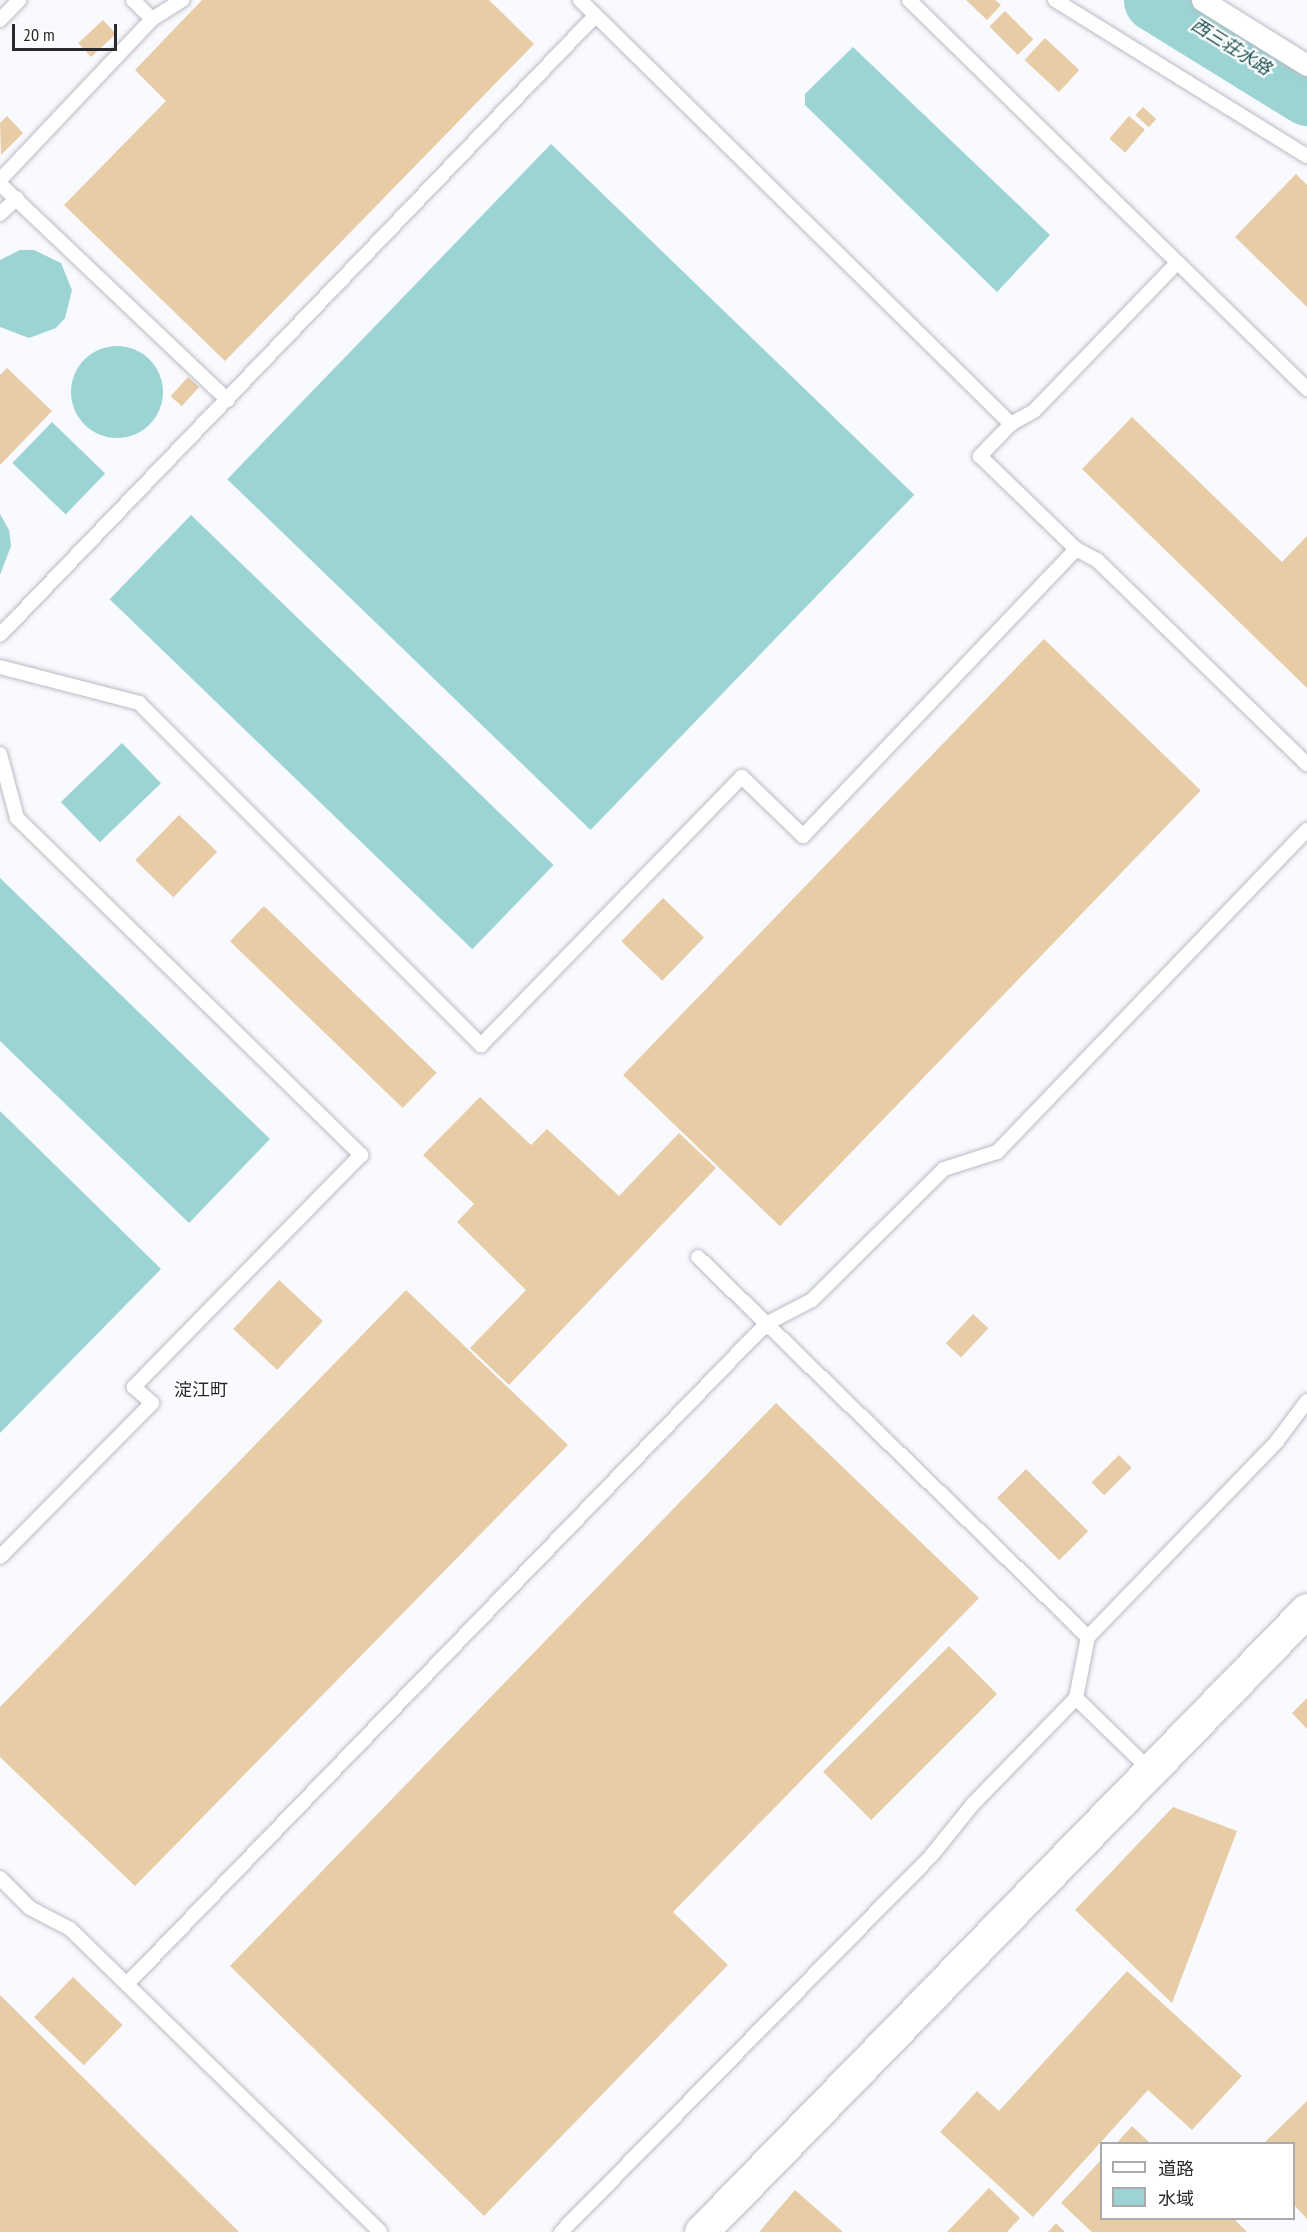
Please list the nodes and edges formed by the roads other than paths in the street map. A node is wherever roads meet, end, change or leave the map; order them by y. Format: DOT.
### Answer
graph roads {
  1 [pos="19,0"];
  2 [pos="132,0"];
  3 [pos="182,0"];
  4 [pos="580,0"];
  5 [pos="909,0"];
  6 [pos="1055,0"];
  7 [pos="1202,0"];
  8 [pos="596,16"];
  9 [pos="152,19"];
  10 [pos="0,20"];
  11 [pos="1307,65"];
  12 [pos="1307,156"];
  13 [pos="0,182"];
  14 [pos="17,198"];
  15 [pos="0,214"];
  16 [pos="1177,263"];
  17 [pos="1307,389"];
  18 [pos="228,400"];
  19 [pos="1011,424"];
  20 [pos="1076,549"];
  21 [pos="0,635"];
  22 [pos="0,667"];
  23 [pos="0,754"];
  24 [pos="1307,764"];
  25 [pos="1307,831"];
  26 [pos="698,1257"];
  27 [pos="766,1324"];
  28 [pos="1307,1401"];
  29 [pos="0,1557"];
  30 [pos="1307,1610"];
  31 [pos="1088,1637"];
  32 [pos="1076,1698"];
  33 [pos="1150,1770"];
  34 [pos="0,1878"];
  35 [pos="128,1983"];
  36 [pos="380,2232"];
  37 [pos="561,2232"];
  38 [pos="701,2232"];
  1 -- 10 [label="lane"];
  2 -- 9 [label="lane"];
  3 -- 9 [label="lane"];
  4 -- 8 [label="lane"];
  5 -- 16 [label="lane"];
  6 -- 12 [label="lane"];
  7 -- 11 [label="street"];
  8 -- 18 [label="lane"];
  8 -- 19 [label="lane"];
  9 -- 13 [label="lane"];
  13 -- 14 [label="lane"];
  14 -- 15 [label="lane"];
  14 -- 18 [label="lane"];
  16 -- 17 [label="lane"];
  16 -- 19 [label="lane"];
  18 -- 21 [label="lane"];
  19 -- 20 [label="lane"];
  20 -- 22 [label="lane"];
  20 -- 24 [label="lane"];
  23 -- 29 [label="lane"];
  25 -- 27 [label="lane"];
  26 -- 27 [label="lane"];
  27 -- 31 [label="lane"];
  27 -- 35 [label="lane"];
  28 -- 31 [label="lane"];
  30 -- 33 [label="street"];
  31 -- 32 [label="lane"];
  32 -- 33 [label="lane"];
  32 -- 37 [label="lane"];
  33 -- 38 [label="street"];
  34 -- 35 [label="lane"];
  35 -- 36 [label="lane"];
}
